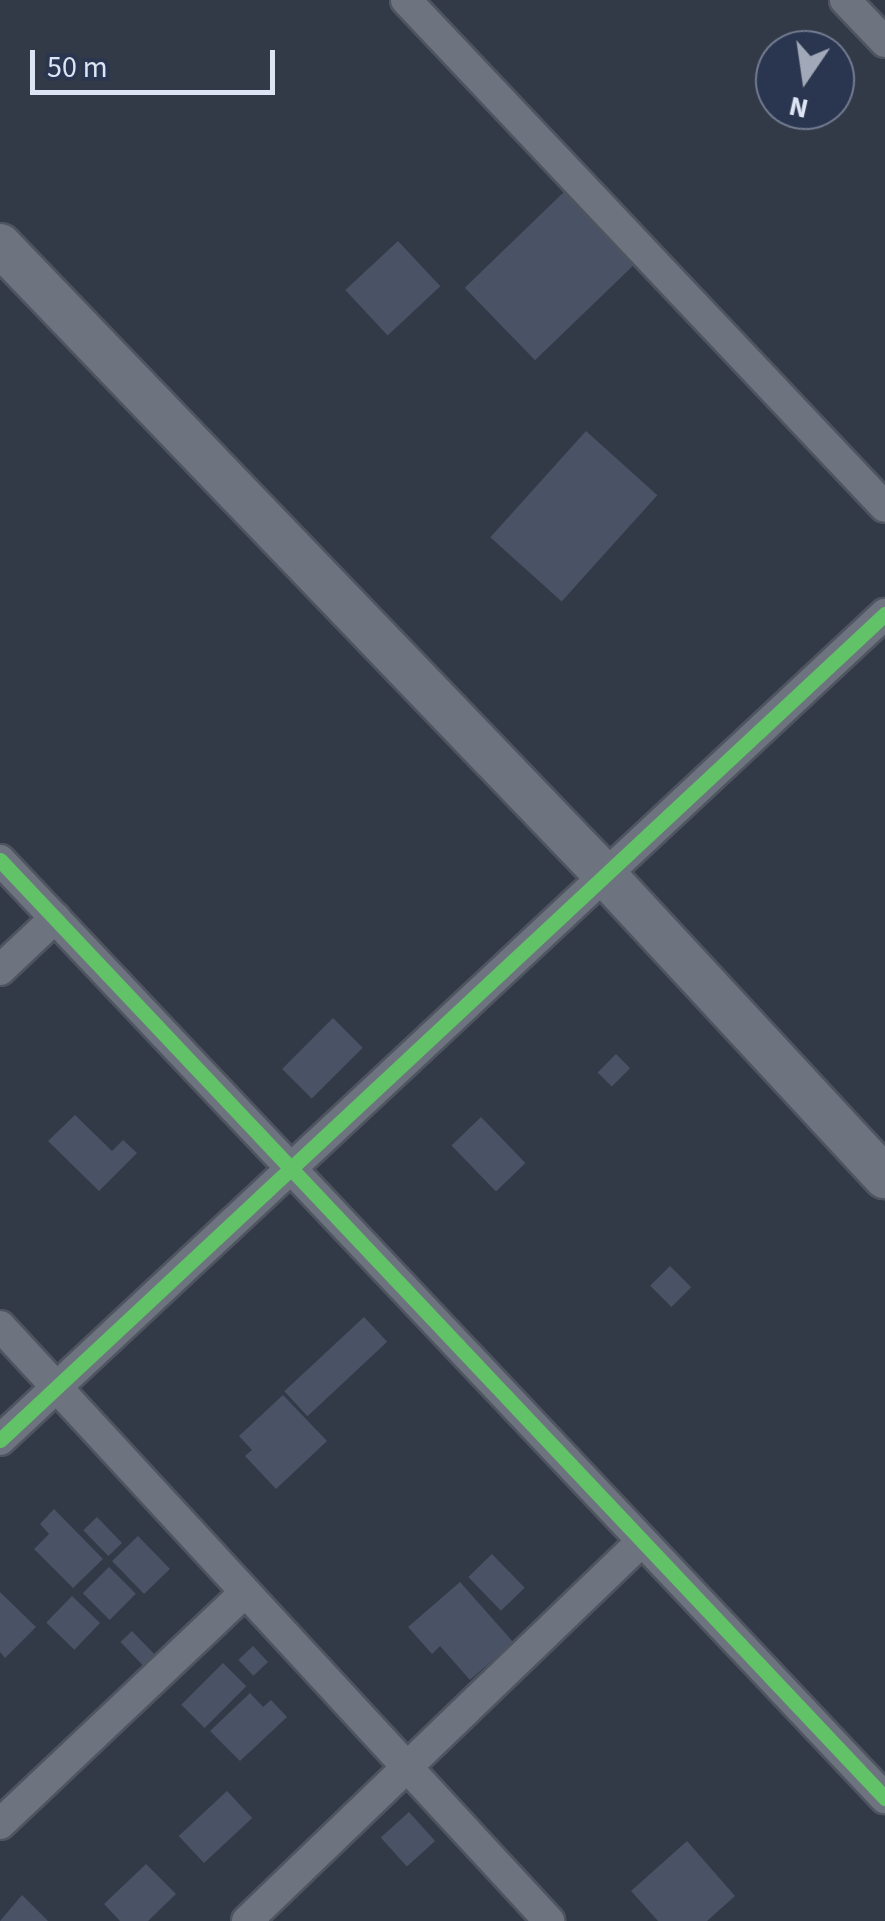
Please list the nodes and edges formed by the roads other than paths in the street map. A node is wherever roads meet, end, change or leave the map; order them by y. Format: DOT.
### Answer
graph roads {
  1 [pos="406,0"];
  2 [pos="845,0"];
  3 [pos="885,42"];
  4 [pos="0,245"];
  5 [pos="885,507"];
  6 [pos="885,614"];
  7 [pos="0,860"];
  8 [pos="606,875"];
  9 [pos="55,918"];
  10 [pos="0,970"];
  11 [pos="880,1163"];
  12 [pos="291,1168"];
  13 [pos="0,1326"];
  14 [pos="56,1387"];
  15 [pos="0,1440"];
  16 [pos="642,1540"];
  17 [pos="246,1592"];
  18 [pos="409,1769"];
  19 [pos="885,1798"];
  20 [pos="0,1824"];
  21 [pos="545,1920"];
  22 [pos="247,1921"];
  1 -- 5 [label="street"];
  2 -- 3 [label="street"];
  4 -- 8 [label="main road"];
  6 -- 8 [label="street"];
  7 -- 9 [label="street"];
  8 -- 11 [label="main road"];
  8 -- 12 [label="street"];
  9 -- 10 [label="street"];
  9 -- 12 [label="street"];
  12 -- 14 [label="street"];
  12 -- 16 [label="street"];
  13 -- 14 [label="street"];
  14 -- 15 [label="street"];
  14 -- 17 [label="street"];
  16 -- 18 [label="street"];
  16 -- 19 [label="street"];
  17 -- 18 [label="street"];
  17 -- 20 [label="street"];
  18 -- 21 [label="street"];
  18 -- 22 [label="street"];
}
